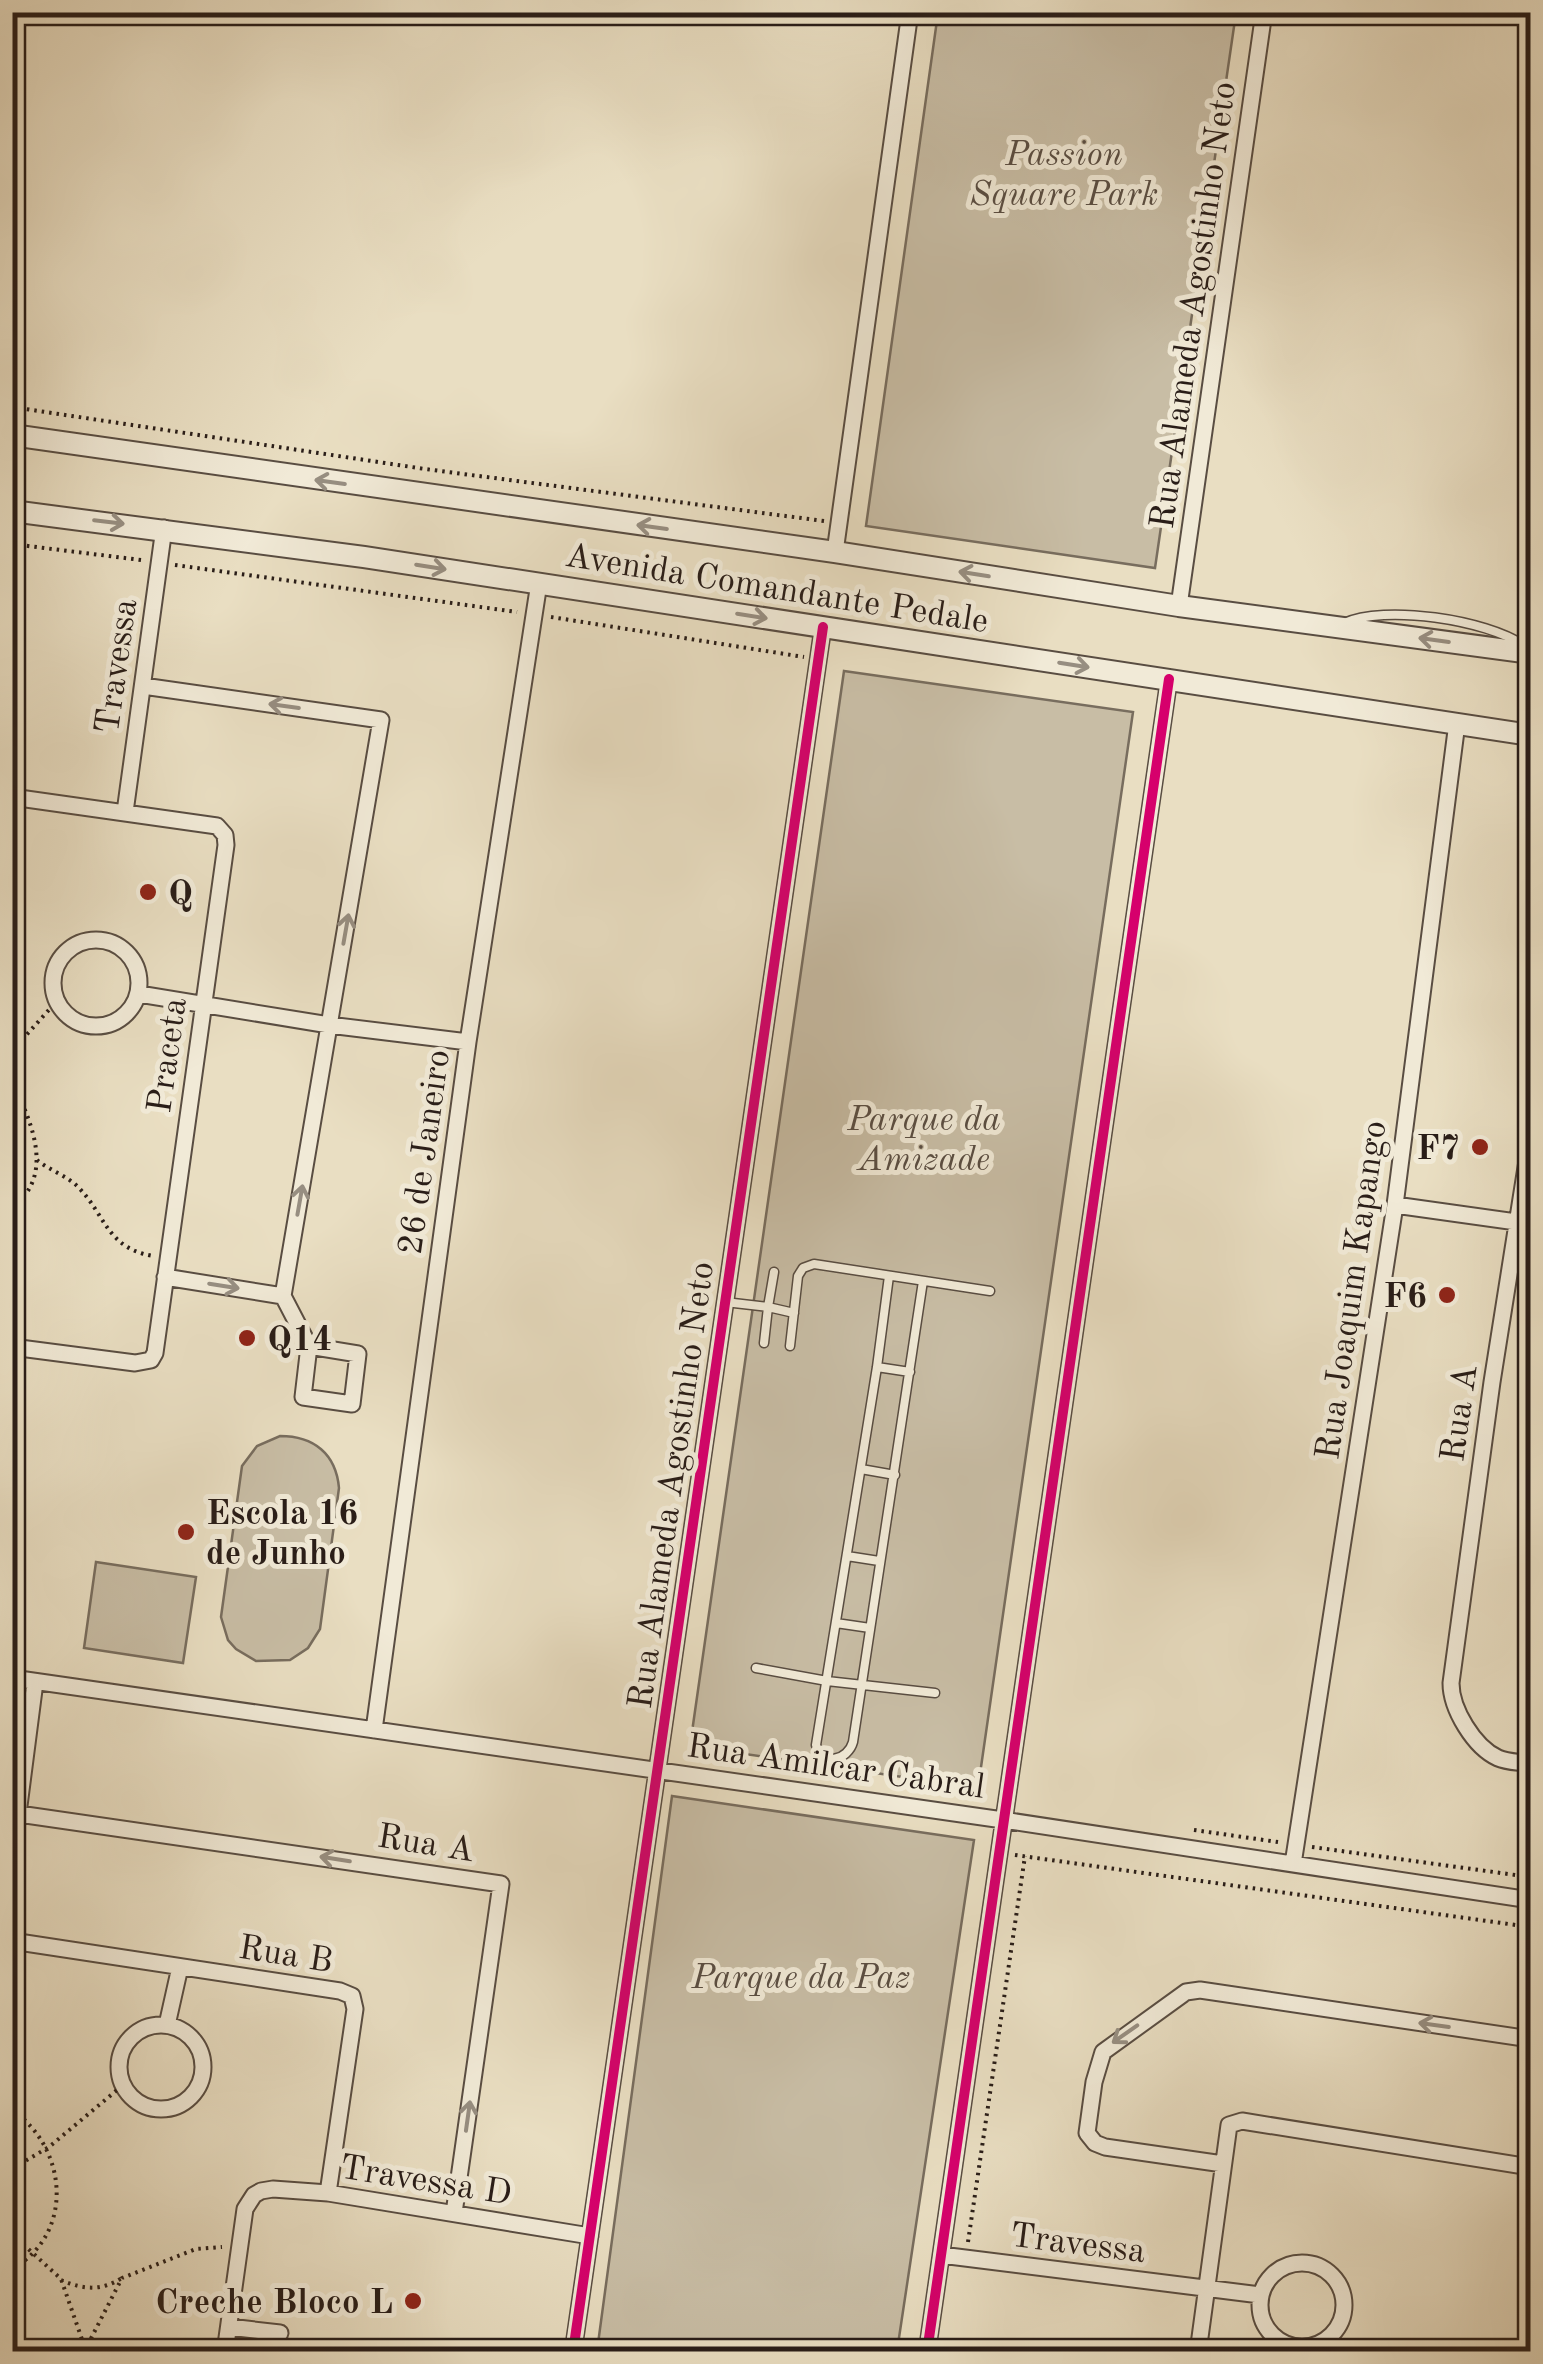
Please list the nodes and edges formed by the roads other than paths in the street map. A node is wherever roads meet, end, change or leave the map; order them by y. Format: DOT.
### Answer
graph roads {
  1 [pos="910,12"];
  2 [pos="1264,12"];
  3 [pos="12,436"];
  4 [pos="12,510"];
  5 [pos="164,528"];
  6 [pos="834,552"];
  7 [pos="540,584"];
  8 [pos="1178,606"];
  9 [pos="823,627"];
  10 [pos="1530,652"];
  11 [pos="1168,679"];
  12 [pos="143,686"];
  13 [pos="1457,723"];
  14 [pos="1530,735"];
  15 [pos="12,797"];
  16 [pos="124,812"];
  17 [pos="138,994"];
  18 [pos="204,1005"];
  19 [pos="329,1025"];
  20 [pos="468,1042"];
  21 [pos="1530,1142"];
  22 [pos="1395,1205"];
  23 [pos="1525,1223"];
  24 [pos="774,1272"];
  25 [pos="165,1276"];
  26 [pos="889,1276"];
  27 [pos="923,1281"];
  28 [pos="990,1292"];
  29 [pos="283,1296"];
  30 [pos="725,1302"];
  31 [pos="768,1307"];
  32 [pos="794,1313"];
  33 [pos="764,1343"];
  34 [pos="12,1346"];
  35 [pos="308,1346"];
  36 [pos="790,1346"];
  37 [pos="877,1366"];
  38 [pos="910,1372"];
  39 [pos="861,1469"];
  40 [pos="895,1474"];
  41 [pos="847,1556"];
  42 [pos="880,1561"];
  43 [pos="836,1623"];
  44 [pos="870,1628"];
  45 [pos="756,1668"];
  46 [pos="12,1678"];
  47 [pos="827,1681"];
  48 [pos="34,1682"];
  49 [pos="861,1686"];
  50 [pos="935,1693"];
  51 [pos="374,1730"];
  52 [pos="1530,1764"];
  53 [pos="657,1770"];
  54 [pos="16,1813"];
  55 [pos="1004,1820"];
  56 [pos="12,1860"];
  57 [pos="1293,1864"];
  58 [pos="1530,1900"];
  59 [pos="12,1941"];
  60 [pos="180,1966"];
  61 [pos="167,2026"];
  62 [pos="1530,2038"];
  63 [pos="1222,2164"];
  64 [pos="1530,2167"];
  65 [pos="328,2193"];
  66 [pos="454,2213"];
  67 [pos="590,2236"];
  68 [pos="940,2255"];
  69 [pos="1208,2288"];
  70 [pos="1260,2295"];
  71 [pos="228,2327"];
  72 [pos="280,2332"];
  73 [pos="1329,2345"];
  74 [pos="225,2352"];
  75 [pos="574,2352"];
  76 [pos="927,2352"];
  77 [pos="1198,2352"];
  1 -- 6 [label="street"];
  2 -- 8 [label="street, Rua Alameda Agostinho Neto"];
  6 -- 3 [label="street, Avenida Comandante Pedale, one-way"];
  4 -- 5 [label="street, Avenida Comandante Pedale, one-way"];
  5 -- 7 [label="street, Avenida Comandante Pedale, one-way"];
  5 -- 12 [label="street, Travessa"];
  8 -- 6 [label="street, Avenida Comandante Pedale, one-way"];
  7 -- 9 [label="street, Avenida Comandante Pedale, one-way"];
  7 -- 20 [label="street, 26 de Janeiro"];
  10 -- 8 [label="street, Avenida Comandante Pedale, one-way"];
  9 -- 11 [label="street, Avenida Comandante Pedale, one-way"];
  9 -- 30 [label="street, Rua Alameda Agostinho Neto"];
  11 -- 13 [label="street, Avenida Comandante Pedale"];
  11 -- 55 [label="street"];
  12 -- 16 [label="street, Travessa"];
  19 -- 12 [label="street, one-way"];
  13 -- 14 [label="street, Avenida Comandante Pedale"];
  13 -- 22 [label="street, Rua Joaquim Kapango"];
  15 -- 16 [label="street, Praceta"];
  16 -- 18 [label="street, Praceta"];
  17 -- 17 [label="street"];
  17 -- 18 [label="street"];
  18 -- 19 [label="street"];
  18 -- 25 [label="street, Praceta"];
  19 -- 20 [label="street"];
  29 -- 19 [label="street, one-way"];
  20 -- 51 [label="street, 26 de Janeiro"];
  21 -- 23 [label="street, Rua A"];
  22 -- 23 [label="street"];
  22 -- 57 [label="street, Rua Joaquim Kapango"];
  23 -- 52 [label="street, Rua A"];
  24 -- 31 [label="lane"];
  25 -- 29 [label="street, one-way"];
  25 -- 34 [label="street, Praceta"];
  26 -- 27 [label="lane"];
  26 -- 32 [label="lane"];
  26 -- 37 [label="lane"];
  27 -- 28 [label="lane"];
  27 -- 38 [label="lane"];
  29 -- 35 [label="street"];
  30 -- 31 [label="lane"];
  30 -- 53 [label="street, Rua Alameda Agostinho Neto"];
  31 -- 32 [label="lane"];
  31 -- 33 [label="lane"];
  32 -- 36 [label="lane"];
  35 -- 35 [label="street"];
  37 -- 38 [label="lane"];
  37 -- 39 [label="lane"];
  38 -- 40 [label="lane"];
  39 -- 40 [label="lane"];
  39 -- 41 [label="lane"];
  40 -- 42 [label="lane"];
  41 -- 42 [label="lane"];
  41 -- 43 [label="lane"];
  42 -- 44 [label="lane"];
  43 -- 44 [label="lane"];
  43 -- 47 [label="lane"];
  44 -- 49 [label="lane"];
  45 -- 47 [label="lane"];
  46 -- 48 [label="street, Rua Amilcar Cabral"];
  47 -- 49 [label="lane"];
  47 -- 49 [label="lane"];
  48 -- 51 [label="street, Rua Amilcar Cabral"];
  48 -- 54 [label="street"];
  49 -- 50 [label="lane"];
  51 -- 53 [label="street, Rua Amilcar Cabral"];
  53 -- 55 [label="street, Rua Amilcar Cabral"];
  53 -- 67 [label="street, Rua Alameda Agostinho Neto"];
  54 -- 56 [label="street"];
  66 -- 54 [label="street, Rua A, one-way"];
  55 -- 57 [label="street, Rua Amilcar Cabral"];
  55 -- 68 [label="street"];
  57 -- 58 [label="street, Rua Amilcar Cabral"];
  59 -- 60 [label="street, Rua B"];
  60 -- 61 [label="street"];
  60 -- 65 [label="street, Rua B"];
  61 -- 61 [label="street"];
  62 -- 63 [label="street, one-way"];
  63 -- 64 [label="street"];
  63 -- 69 [label="street"];
  65 -- 66 [label="street, Travessa D"];
  65 -- 71 [label="street, Travessa D"];
  66 -- 67 [label="street, Travessa D"];
  67 -- 75 [label="street, Rua Alameda Agostinho Neto"];
  68 -- 69 [label="street, Travessa"];
  68 -- 76 [label="street"];
  69 -- 70 [label="street, Travessa"];
  69 -- 77 [label="street"];
  70 -- 73 [label="street"];
  70 -- 73 [label="street"];
  71 -- 72 [label="street"];
  71 -- 74 [label="street"];
}
